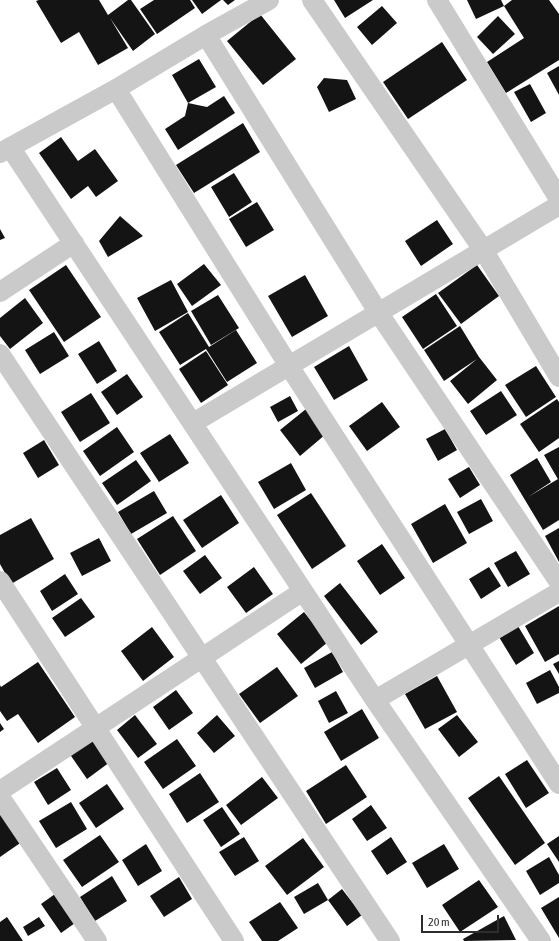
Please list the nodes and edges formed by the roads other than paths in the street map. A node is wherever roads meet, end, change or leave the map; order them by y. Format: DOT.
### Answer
graph roads {
  1 [pos="269,0"];
  2 [pos="312,0"];
  3 [pos="437,0"];
  4 [pos="206,35"];
  5 [pos="116,89"];
  6 [pos="5,150"];
  7 [pos="559,199"];
  8 [pos="559,204"];
  9 [pos="74,243"];
  10 [pos="484,251"];
  11 [pos="0,292"];
  12 [pos="378,312"];
  13 [pos="0,354"];
  14 [pos="289,366"];
  15 [pos="559,377"];
  16 [pos="193,423"];
  17 [pos="0,581"];
  18 [pos="559,582"];
  19 [pos="303,591"];
  20 [pos="559,592"];
  21 [pos="468,645"];
  22 [pos="201,658"];
  23 [pos="375,700"];
  24 [pos="95,728"];
  25 [pos="559,784"];
  26 [pos="0,791"];
  27 [pos="0,797"];
  28 [pos="97,941"];
  29 [pos="234,941"];
  30 [pos="390,941"];
  31 [pos="541,941"];
  1 -- 4 [label="street"];
  2 -- 10 [label="street"];
  3 -- 7 [label="street"];
  4 -- 5 [label="street"];
  4 -- 12 [label="street"];
  5 -- 6 [label="street"];
  5 -- 14 [label="street"];
  6 -- 9 [label="street"];
  8 -- 10 [label="street"];
  9 -- 11 [label="street"];
  9 -- 16 [label="street"];
  10 -- 12 [label="street"];
  10 -- 15 [label="street"];
  12 -- 14 [label="street"];
  12 -- 18 [label="street"];
  13 -- 22 [label="street"];
  14 -- 16 [label="street"];
  14 -- 21 [label="street"];
  16 -- 19 [label="street"];
  17 -- 24 [label="street"];
  19 -- 22 [label="street"];
  19 -- 23 [label="street"];
  20 -- 21 [label="street"];
  21 -- 23 [label="street"];
  21 -- 25 [label="street"];
  22 -- 24 [label="street"];
  22 -- 30 [label="street"];
  23 -- 31 [label="street"];
  24 -- 26 [label="street"];
  24 -- 29 [label="street"];
  27 -- 28 [label="street"];
}
